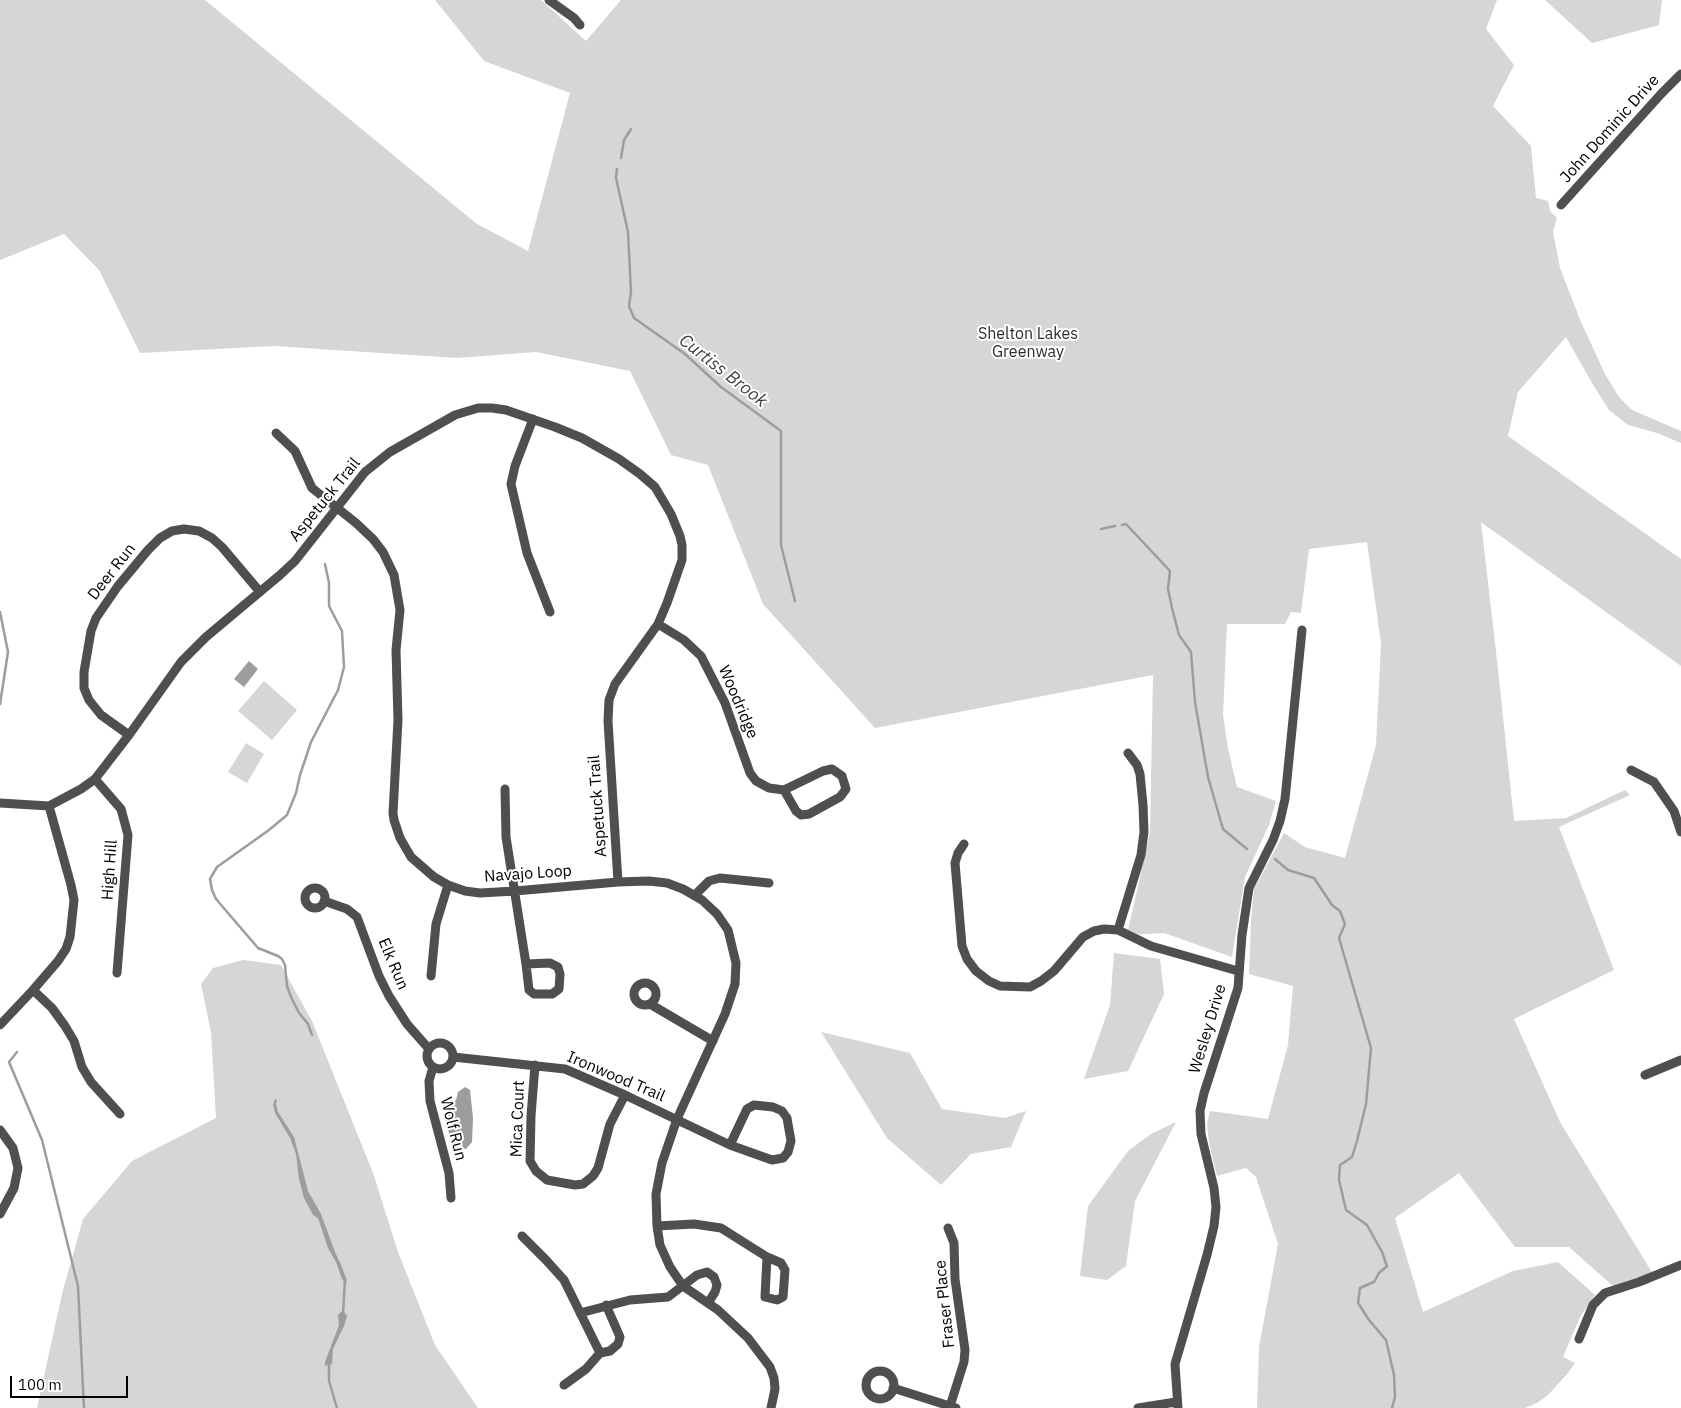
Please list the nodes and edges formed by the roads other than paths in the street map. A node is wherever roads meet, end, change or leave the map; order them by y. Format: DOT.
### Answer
graph roads {
  1 [pos="549,0"];
  2 [pos="580,25"];
  3 [pos="1681,74"];
  4 [pos="1562,205"];
  5 [pos="533,419"];
  6 [pos="276,433"];
  7 [pos="336,508"];
  8 [pos="260,592"];
  9 [pos="550,612"];
  10 [pos="658,624"];
  11 [pos="1302,630"];
  12 [pos="129,735"];
  13 [pos="1128,754"];
  14 [pos="1632,770"];
  15 [pos="95,778"];
  16 [pos="505,788"];
  17 [pos="784,790"];
  18 [pos="0,803"];
  19 [pos="49,806"];
  20 [pos="1681,832"];
  21 [pos="964,844"];
  22 [pos="618,882"];
  23 [pos="768,883"];
  24 [pos="448,885"];
  25 [pos="515,890"];
  26 [pos="695,895"];
  27 [pos="324,902"];
  28 [pos="1118,930"];
  29 [pos="526,964"];
  30 [pos="1238,972"];
  31 [pos="116,973"];
  32 [pos="431,976"];
  33 [pos="33,990"];
  34 [pos="650,1004"];
  35 [pos="0,1025"];
  36 [pos="713,1041"];
  37 [pos="429,1048"];
  38 [pos="453,1057"];
  39 [pos="1681,1060"];
  40 [pos="535,1065"];
  41 [pos="433,1067"];
  42 [pos="1645,1075"];
  43 [pos="625,1095"];
  44 [pos="120,1114"];
  45 [pos="677,1119"];
  46 [pos="0,1130"];
  47 [pos="730,1145"];
  48 [pos="451,1198"];
  49 [pos="0,1214"];
  50 [pos="658,1226"];
  51 [pos="948,1228"];
  52 [pos="522,1236"];
  53 [pos="767,1257"];
  54 [pos="1681,1265"];
  55 [pos="683,1286"];
  56 [pos="708,1303"];
  57 [pos="606,1305"];
  58 [pos="580,1313"];
  59 [pos="1579,1339"];
  60 [pos="600,1353"];
  61 [pos="564,1385"];
  62 [pos="893,1388"];
  63 [pos="1177,1405"];
  64 [pos="953,1407"];
  65 [pos="771,1408"];
  66 [pos="1138,1408"];
  1 -- 2 [label="street"];
  3 -- 4 [label="street, John Dominic Drive"];
  5 -- 7 [label="street, Aspetuck Trail"];
  5 -- 9 [label="street"];
  5 -- 10 [label="street, Aspetuck Trail"];
  6 -- 7 [label="street, Navajo Loop"];
  7 -- 8 [label="street, Aspetuck Trail"];
  7 -- 24 [label="street, Navajo Loop"];
  8 -- 12 [label="street, Aspetuck Trail"];
  8 -- 12 [label="street, Deer Run"];
  10 -- 17 [label="street, Woodridge"];
  10 -- 22 [label="street, Aspetuck Trail"];
  11 -- 30 [label="street, Wesley Drive"];
  12 -- 15 [label="street, Aspetuck Trail"];
  13 -- 28 [label="street"];
  14 -- 20 [label="street"];
  15 -- 19 [label="street, Aspetuck Trail"];
  15 -- 31 [label="street, High Hill"];
  16 -- 25 [label="street"];
  17 -- 17 [label="street"];
  18 -- 19 [label="street"];
  19 -- 33 [label="street"];
  21 -- 28 [label="street"];
  22 -- 25 [label="street, Navajo Loop"];
  22 -- 26 [label="street, Navajo Loop"];
  23 -- 26 [label="street"];
  24 -- 25 [label="street, Navajo Loop"];
  24 -- 32 [label="street"];
  25 -- 29 [label="street"];
  26 -- 36 [label="street, Navajo Loop"];
  27 -- 37 [label="street, Elk Run"];
  28 -- 30 [label="street"];
  29 -- 29 [label="street"];
  30 -- 63 [label="street, Wesley Drive"];
  33 -- 35 [label="street"];
  33 -- 44 [label="street"];
  34 -- 36 [label="street"];
  36 -- 45 [label="street, Navajo Loop"];
  37 -- 38 [label="street"];
  37 -- 41 [label="street"];
  38 -- 40 [label="street, Ironwood Trail"];
  38 -- 41 [label="street"];
  39 -- 42 [label="street"];
  40 -- 43 [label="street, Ironwood Trail"];
  40 -- 43 [label="street, Mica Court"];
  41 -- 48 [label="street, Wolf Run"];
  43 -- 45 [label="street, Ironwood Trail"];
  45 -- 47 [label="street, Ironwood Trail"];
  45 -- 50 [label="street, Navajo Loop"];
  46 -- 49 [label="street"];
  47 -- 47 [label="street"];
  50 -- 53 [label="street"];
  50 -- 55 [label="street, Navajo Loop"];
  51 -- 64 [label="street, Fraser Place"];
  52 -- 58 [label="street"];
  54 -- 59 [label="street"];
  55 -- 56 [label="street, Navajo Loop"];
  55 -- 56 [label="street"];
  55 -- 57 [label="street"];
  56 -- 65 [label="street, Navajo Loop"];
  57 -- 58 [label="street"];
  57 -- 60 [label="street"];
  58 -- 60 [label="street"];
  60 -- 61 [label="street"];
  62 -- 64 [label="street"];
  63 -- 66 [label="street"];
}
